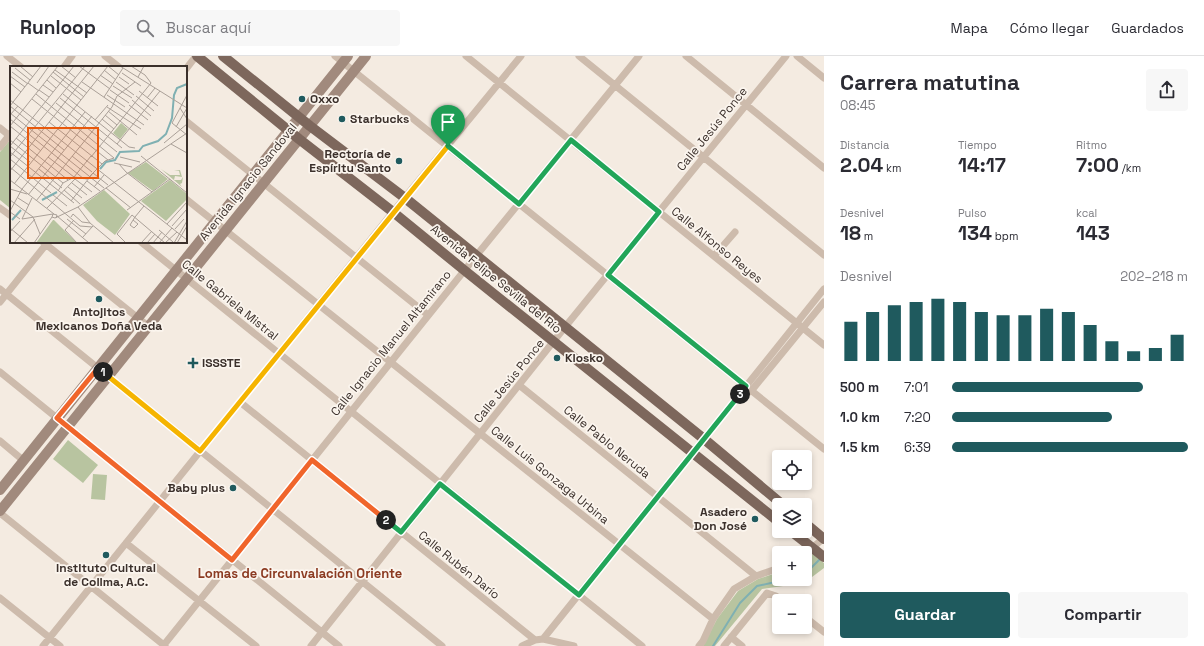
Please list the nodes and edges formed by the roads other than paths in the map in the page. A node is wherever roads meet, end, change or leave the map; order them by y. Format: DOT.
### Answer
graph roads {
  1 [pos="8,56"];
  2 [pos="72,56"];
  3 [pos="105,56"];
  4 [pos="196,56"];
  5 [pos="223,56"];
  6 [pos="366,56"];
  7 [pos="466,56"];
  8 [pos="520,56"];
  9 [pos="579,56"];
  10 [pos="639,56"];
  11 [pos="686,56"];
  12 [pos="786,56"];
  13 [pos="797,56"];
  14 [pos="342,58"];
  15 [pos="20,66"];
  16 [pos="65,66"];
  17 [pos="118,66"];
  18 [pos="187,68"];
  19 [pos="354,70"];
  20 [pos="824,78"];
  21 [pos="499,82"];
  22 [pos="615,86"];
  23 [pos="746,105"];
  24 [pos="300,117"];
  25 [pos="187,122"];
  26 [pos="310,126"];
  27 [pos="0,128"];
  28 [pos="289,130"];
  29 [pos="10,135"];
  30 [pos="299,139"];
  31 [pos="571,140"];
  32 [pos="448,146"];
  33 [pos="0,147"];
  34 [pos="703,157"];
  35 [pos="824,168"];
  36 [pos="253,174"];
  37 [pos="264,183"];
  38 [pos="405,198"];
  39 [pos="187,200"];
  40 [pos="519,204"];
  41 [pos="0,208"];
  42 [pos="393,212"];
  43 [pos="659,212"];
  44 [pos="10,215"];
  45 [pos="215,222"];
  46 [pos="226,230"];
  47 [pos="736,232"];
  48 [pos="46,243"];
  49 [pos="142,243"];
  50 [pos="824,255"];
  51 [pos="476,256"];
  52 [pos="714,256"];
  53 [pos="356,257"];
  54 [pos="176,270"];
  55 [pos="464,270"];
  56 [pos="608,275"];
  57 [pos="187,279"];
  58 [pos="0,289"];
  59 [pos="824,289"];
  60 [pos="6,294"];
  61 [pos="0,302"];
  62 [pos="824,302"];
  63 [pos="318,304"];
  64 [pos="428,315"];
  65 [pos="138,318"];
  66 [pos="797,323"];
  67 [pos="148,326"];
  68 [pos="564,327"];
  69 [pos="803,328"];
  70 [pos="554,342"];
  71 [pos="824,345"];
  72 [pos="279,353"];
  73 [pos="391,362"];
  74 [pos="98,368"];
  75 [pos="0,372"];
  76 [pos="108,376"];
  77 [pos="519,386"];
  78 [pos="749,388"];
  79 [pos="240,402"];
  80 [pos="351,411"];
  81 [pos="57,418"];
  82 [pos="68,427"];
  83 [pos="480,434"];
  84 [pos="704,439"];
  85 [pos="0,441"];
  86 [pos="824,449"];
  87 [pos="200,451"];
  88 [pos="693,454"];
  89 [pos="312,460"];
  90 [pos="24,461"];
  91 [pos="440,484"];
  92 [pos="0,490"];
  93 [pos="658,497"];
  94 [pos="775,498"];
  95 [pos="160,501"];
  96 [pos="273,509"];
  97 [pos="0,512"];
  98 [pos="772,516"];
  99 [pos="812,529"];
  100 [pos="401,532"];
  101 [pos="799,538"];
  102 [pos="824,538"];
  103 [pos="126,543"];
  104 [pos="619,545"];
  105 [pos="815,553"];
  106 [pos="232,560"];
  107 [pos="772,570"];
  108 [pos="756,576"];
  109 [pos="362,581"];
  110 [pos="91,586"];
  111 [pos="579,595"];
  112 [pos="772,595"];
  113 [pos="0,598"];
  114 [pos="199,601"];
  115 [pos="713,619"];
  116 [pos="812,623"];
  117 [pos="322,632"];
  118 [pos="824,632"];
  119 [pos="731,637"];
  120 [pos="50,638"];
  121 [pos="543,639"];
  122 [pos="535,640"];
  123 [pos="43,646"];
  124 [pos="60,646"];
  125 [pos="164,646"];
  126 [pos="256,646"];
  127 [pos="311,646"];
  128 [pos="339,646"];
  129 [pos="442,646"];
  130 [pos="522,646"];
  131 [pos="574,646"];
  132 [pos="642,646"];
  133 [pos="699,646"];
  134 [pos="724,646"];
  135 [pos="742,646"];
  1 -- 15 [label="street"];
  2 -- 16 [label="street"];
  3 -- 17 [label="street"];
  4 -- 18 [label="street"];
  4 -- 28 [label="main road, Avenida Felipe Sevilla del Río"];
  5 -- 24 [label="main road, Avenida Felipe Sevilla del Río"];
  6 -- 19 [label="main road, Avenida Ignacio Sandoval"];
  7 -- 21 [label="street, Calle Alfonso Reyes"];
  8 -- 21 [label="street"];
  9 -- 22 [label="street"];
  10 -- 22 [label="street, Calle Ignacio Manuel Altamirano"];
  11 -- 23 [label="street"];
  12 -- 23 [label="street, Calle Jesús Ponce"];
  13 -- 20 [label="street"];
  14 -- 19 [label="street"];
  14 -- 24 [label="main road, Avenida Ignacio Sandoval"];
  19 -- 26 [label="main road, Avenida Ignacio Sandoval"];
  19 -- 32 [label="street"];
  21 -- 31 [label="street, Calle Alfonso Reyes"];
  21 -- 32 [label="street"];
  22 -- 31 [label="street, Calle Ignacio Manuel Altamirano"];
  22 -- 34 [label="street"];
  23 -- 34 [label="street, Calle Jesús Ponce"];
  23 -- 35 [label="street"];
  24 -- 26 [label="main road, Avenida Felipe Sevilla del Río"];
  24 -- 28 [label="main road, Avenida Ignacio Sandoval"];
  25 -- 36 [label="street"];
  26 -- 30 [label="main road, Avenida Ignacio Sandoval"];
  26 -- 38 [label="main road, Avenida Felipe Sevilla del Río"];
  27 -- 29 [label="street"];
  28 -- 30 [label="main road, Avenida Felipe Sevilla del Río"];
  28 -- 36 [label="main road, Avenida Ignacio Sandoval"];
  29 -- 33 [label="street"];
  30 -- 37 [label="main road, Avenida Ignacio Sandoval"];
  30 -- 42 [label="main road, Avenida Felipe Sevilla del Río"];
  31 -- 40 [label="street, Calle Ignacio Manuel Altamirano"];
  31 -- 43 [label="street, Calle Alfonso Reyes"];
  32 -- 38 [label="street"];
  32 -- 40 [label="street"];
  34 -- 43 [label="street, Calle Jesús Ponce"];
  34 -- 50 [label="street"];
  36 -- 37 [label="street"];
  36 -- 45 [label="main road, Avenida Ignacio Sandoval"];
  37 -- 46 [label="main road, Avenida Ignacio Sandoval"];
  37 -- 53 [label="street"];
  38 -- 42 [label="street"];
  38 -- 51 [label="main road, Avenida Felipe Sevilla del Río"];
  39 -- 45 [label="street, Calle Luis Gonzaga Urbina"];
  40 -- 51 [label="street, Calle Ignacio Manuel Altamirano"];
  40 -- 56 [label="street"];
  41 -- 44 [label="street"];
  42 -- 53 [label="street"];
  42 -- 55 [label="main road, Avenida Felipe Sevilla del Río"];
  43 -- 52 [label="street, Calle Alfonso Reyes"];
  43 -- 56 [label="street, Calle Jesús Ponce"];
  45 -- 46 [label="street, Calle Luis Gonzaga Urbina"];
  45 -- 54 [label="main road, Avenida Ignacio Sandoval"];
  46 -- 57 [label="main road, Avenida Ignacio Sandoval"];
  46 -- 63 [label="street, Calle Luis Gonzaga Urbina"];
  47 -- 52 [label="street"];
  48 -- 60 [label="street"];
  48 -- 65 [label="street"];
  49 -- 54 [label="street, Calle Gabriela Mistral"];
  51 -- 55 [label="street, Calle Ignacio Manuel Altamirano"];
  51 -- 68 [label="main road, Avenida Felipe Sevilla del Río"];
  52 -- 66 [label="street, Calle Alfonso Reyes"];
  53 -- 63 [label="street"];
  53 -- 64 [label="street"];
  54 -- 57 [label="street, Calle Gabriela Mistral"];
  54 -- 65 [label="main road, Avenida Ignacio Sandoval"];
  55 -- 64 [label="street, Calle Ignacio Manuel Altamirano"];
  55 -- 70 [label="main road, Avenida Felipe Sevilla del Río"];
  56 -- 68 [label="street, Calle Jesús Ponce"];
  56 -- 78 [label="street"];
  57 -- 67 [label="main road, Avenida Ignacio Sandoval"];
  57 -- 72 [label="street, Calle Gabriela Mistral"];
  58 -- 60 [label="street"];
  59 -- 66 [label="street"];
  60 -- 61 [label="street"];
  60 -- 74 [label="street"];
  62 -- 69 [label="street"];
  63 -- 72 [label="street"];
  63 -- 73 [label="street, Calle Luis Gonzaga Urbina"];
  64 -- 73 [label="street, Calle Ignacio Manuel Altamirano"];
  65 -- 67 [label="street"];
  65 -- 74 [label="main road, Avenida Ignacio Sandoval"];
  66 -- 69 [label="street, Calle Alfonso Reyes"];
  66 -- 78 [label="street"];
  67 -- 76 [label="main road, Avenida Ignacio Sandoval"];
  68 -- 70 [label="street, Calle Jesús Ponce"];
  68 -- 84 [label="main road, Avenida Felipe Sevilla del Río"];
  69 -- 71 [label="street, Calle Alfonso Reyes"];
  69 -- 78 [label="street"];
  70 -- 77 [label="street, Calle Jesús Ponce"];
  70 -- 88 [label="main road, Avenida Felipe Sevilla del Río"];
  72 -- 79 [label="street"];
  72 -- 80 [label="street, Calle Gabriela Mistral"];
  73 -- 80 [label="street, Calle Ignacio Manuel Altamirano"];
  73 -- 83 [label="street, Calle Luis Gonzaga Urbina"];
  74 -- 76 [label="street"];
  74 -- 81 [label="main road, Avenida Ignacio Sandoval"];
  75 -- 81 [label="street"];
  76 -- 82 [label="main road, Avenida Ignacio Sandoval"];
  76 -- 87 [label="street"];
  77 -- 83 [label="street, Calle Jesús Ponce"];
  77 -- 93 [label="street, Calle Pablo Neruda"];
  78 -- 84 [label="street"];
  78 -- 86 [label="street"];
  79 -- 87 [label="street"];
  79 -- 89 [label="street, Calle Rubén Darío"];
  80 -- 89 [label="street, Calle Ignacio Manuel Altamirano"];
  80 -- 91 [label="street, Calle Gabriela Mistral"];
  81 -- 82 [label="street"];
  81 -- 90 [label="main road, Avenida Ignacio Sandoval"];
  82 -- 95 [label="street"];
  82 -- 97 [label="main road, Avenida Ignacio Sandoval"];
  83 -- 91 [label="street, Calle Jesús Ponce"];
  83 -- 104 [label="street, Calle Luis Gonzaga Urbina"];
  84 -- 88 [label="street"];
  84 -- 94 [label="main road, Avenida Felipe Sevilla del Río"];
  85 -- 90 [label="street"];
  87 -- 95 [label="street"];
  87 -- 96 [label="street"];
  88 -- 93 [label="street"];
  88 -- 98 [label="main road, Avenida Felipe Sevilla del Río"];
  89 -- 96 [label="street, Calle Ignacio Manuel Altamirano"];
  89 -- 100 [label="street, Calle Rubén Darío"];
  90 -- 92 [label="main road, Avenida Ignacio Sandoval"];
  91 -- 100 [label="street, Calle Jesús Ponce"];
  91 -- 111 [label="street, Calle Gabriela Mistral"];
  93 -- 104 [label="street"];
  93 -- 108 [label="street, Calle Pablo Neruda"];
  95 -- 103 [label="street"];
  95 -- 106 [label="street"];
  96 -- 106 [label="street, Calle Ignacio Manuel Altamirano"];
  96 -- 109 [label="street"];
  97 -- 110 [label="street"];
  99 -- 102 [label="main road"];
  100 -- 109 [label="street, Calle Jesús Ponce"];
  100 -- 122 [label="street, Calle Rubén Darío"];
  101 -- 105 [label="main road"];
  102 -- 105 [label="street"];
  103 -- 110 [label="street"];
  103 -- 114 [label="street"];
  104 -- 111 [label="street"];
  104 -- 115 [label="street, Calle Luis Gonzaga Urbina"];
  106 -- 114 [label="street, Calle Ignacio Manuel Altamirano"];
  106 -- 117 [label="street"];
  107 -- 108 [label="street"];
  108 -- 115 [label="street"];
  109 -- 117 [label="street, Calle Jesús Ponce"];
  109 -- 129 [label="street"];
  110 -- 120 [label="street"];
  110 -- 125 [label="street"];
  111 -- 121 [label="street"];
  111 -- 132 [label="street, Calle Gabriela Mistral"];
  112 -- 119 [label="street"];
  113 -- 120 [label="street"];
  114 -- 125 [label="street, Calle Ignacio Manuel Altamirano"];
  114 -- 126 [label="street"];
  115 -- 133 [label="street"];
  116 -- 118 [label="street"];
  117 -- 127 [label="street, Calle Jesús Ponce"];
  117 -- 128 [label="street"];
  119 -- 134 [label="street"];
  119 -- 135 [label="street"];
  120 -- 123 [label="street"];
  120 -- 124 [label="street"];
  121 -- 122 [label="street"];
  121 -- 131 [label="street"];
  122 -- 130 [label="street"];
}
